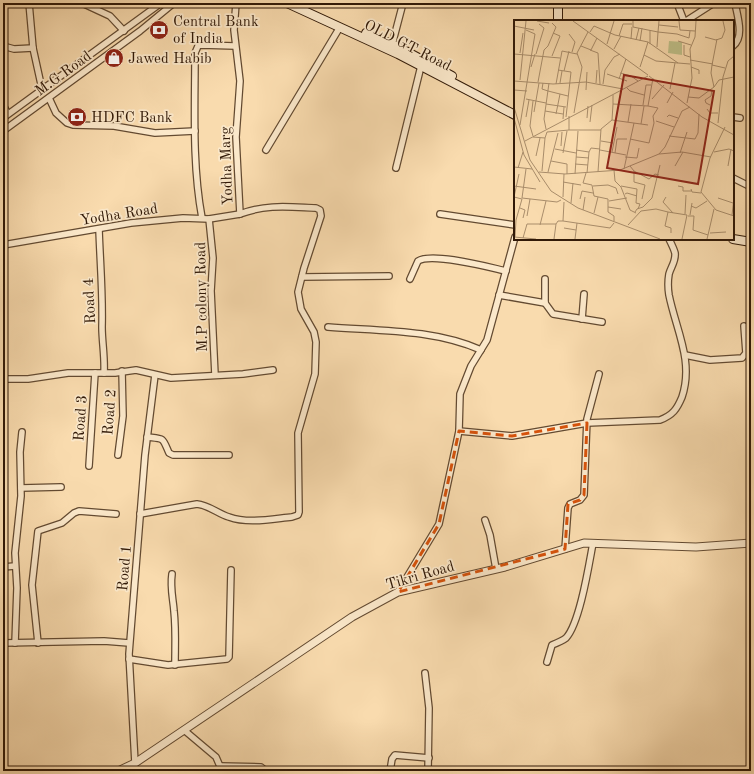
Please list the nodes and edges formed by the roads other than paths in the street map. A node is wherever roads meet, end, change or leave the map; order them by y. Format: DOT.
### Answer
graph roads {
  1 [pos="29,3"];
  2 [pos="82,3"];
  3 [pos="161,3"];
  4 [pos="174,3"];
  5 [pos="236,3"];
  6 [pos="287,3"];
  7 [pos="297,3"];
  8 [pos="403,3"];
  9 [pos="558,3"];
  10 [pos="677,3"];
  11 [pos="714,3"];
  12 [pos="735,3"];
  13 [pos="558,20"];
  14 [pos="685,20"];
  15 [pos="687,20"];
  16 [pos="340,27"];
  17 [pos="124,31"];
  18 [pos="392,45"];
  19 [pos="734,45"];
  20 [pos="3,46"];
  21 [pos="235,46"];
  22 [pos="33,48"];
  23 [pos="421,66"];
  24 [pos="42,89"];
  25 [pos="49,98"];
  26 [pos="3,105"];
  27 [pos="514,109"];
  28 [pos="7,112"];
  29 [pos="514,114"];
  30 [pos="734,117"];
  31 [pos="3,118"];
  32 [pos="740,118"];
  33 [pos="3,131"];
  34 [pos="195,131"];
  35 [pos="266,150"];
  36 [pos="396,168"];
  37 [pos="734,178"];
  38 [pos="751,186"];
  39 [pos="240,214"];
  40 [pos="440,214"];
  41 [pos="202,218"];
  42 [pos="209,219"];
  43 [pos="514,225"];
  44 [pos="99,228"];
  45 [pos="734,234"];
  46 [pos="751,237"];
  47 [pos="734,239"];
  48 [pos="514,240"];
  49 [pos="669,240"];
  50 [pos="751,242"];
  51 [pos="3,245"];
  52 [pos="506,271"];
  53 [pos="389,276"];
  54 [pos="302,277"];
  55 [pos="410,279"];
  56 [pos="545,279"];
  57 [pos="584,294"];
  58 [pos="499,295"];
  59 [pos="545,303"];
  60 [pos="582,320"];
  61 [pos="602,322"];
  62 [pos="744,326"];
  63 [pos="328,327"];
  64 [pos="481,350"];
  65 [pos="685,355"];
  66 [pos="273,370"];
  67 [pos="122,371"];
  68 [pos="94,373"];
  69 [pos="104,373"];
  70 [pos="599,374"];
  71 [pos="215,375"];
  72 [pos="155,376"];
  73 [pos="3,379"];
  74 [pos="587,423"];
  75 [pos="459,431"];
  76 [pos="22,432"];
  77 [pos="147,436"];
  78 [pos="118,455"];
  79 [pos="229,455"];
  80 [pos="89,466"];
  81 [pos="61,487"];
  82 [pos="21,488"];
  83 [pos="116,514"];
  84 [pos="140,514"];
  85 [pos="484,520"];
  86 [pos="593,543"];
  87 [pos="751,543"];
  88 [pos="565,548"];
  89 [pos="15,566"];
  90 [pos="3,567"];
  91 [pos="496,569"];
  92 [pos="231,570"];
  93 [pos="172,574"];
  94 [pos="398,592"];
  95 [pos="3,643"];
  96 [pos="14,643"];
  97 [pos="38,643"];
  98 [pos="129,643"];
  99 [pos="129,660"];
  100 [pos="547,662"];
  101 [pos="175,665"];
  102 [pos="425,673"];
  103 [pos="184,730"];
  104 [pos="428,758"];
  105 [pos="135,763"];
  106 [pos="222,769"];
  107 [pos="118,771"];
  108 [pos="266,771"];
  109 [pos="390,771"];
  110 [pos="428,771"];
  1 -- 22 [label="street"];
  2 -- 17 [label="street"];
  3 -- 17 [label="street, M.G Road"];
  4 -- 25 [label="street, M.G Road"];
  5 -- 21 [label="street, Yodha Marg"];
  6 -- 16 [label="main road, OLD GT Road"];
  7 -- 18 [label="main road, OLD GT Road"];
  8 -- 18 [label="street"];
  9 -- 13 [label="main road"];
  10 -- 14 [label="street"];
  11 -- 15 [label="street"];
  12 -- 19 [label="street"];
  16 -- 23 [label="main road, OLD GT Road"];
  16 -- 35 [label="street"];
  17 -- 24 [label="street, M.G Road"];
  18 -- 27 [label="main road, OLD GT Road"];
  20 -- 22 [label="street"];
  21 -- 34 [label="street"];
  21 -- 39 [label="street, Yodha Marg"];
  22 -- 24 [label="street"];
  23 -- 29 [label="main road, OLD GT Road"];
  23 -- 36 [label="street"];
  24 -- 28 [label="street, M.G Road"];
  25 -- 33 [label="street, M.G Road"];
  25 -- 34 [label="street"];
  26 -- 28 [label="street"];
  28 -- 31 [label="street, M.G Road"];
  30 -- 32 [label="street"];
  34 -- 41 [label="street"];
  37 -- 38 [label="street"];
  39 -- 42 [label="street, Yodha Road"];
  39 -- 54 [label="street, Yodha Marg"];
  40 -- 43 [label="street"];
  41 -- 42 [label="street, Yodha Road"];
  41 -- 44 [label="street, Yodha Road"];
  42 -- 71 [label="street, M.P colony Road"];
  44 -- 51 [label="street, Yodha Road"];
  44 -- 69 [label="street, Road 4"];
  45 -- 46 [label="main road"];
  47 -- 50 [label="main road"];
  48 -- 52 [label="street"];
  49 -- 65 [label="street"];
  52 -- 55 [label="street"];
  52 -- 58 [label="street"];
  53 -- 54 [label="street"];
  54 -- 84 [label="street, Yodha Marg"];
  56 -- 59 [label="street"];
  57 -- 60 [label="street"];
  58 -- 59 [label="street"];
  58 -- 64 [label="street"];
  59 -- 60 [label="street"];
  60 -- 61 [label="street"];
  62 -- 65 [label="street"];
  63 -- 64 [label="street"];
  64 -- 75 [label="street"];
  65 -- 74 [label="street"];
  66 -- 71 [label="street"];
  67 -- 69 [label="street"];
  67 -- 72 [label="street"];
  67 -- 78 [label="street, Road 2"];
  68 -- 69 [label="street"];
  68 -- 73 [label="street"];
  68 -- 80 [label="street, Road 3"];
  70 -- 74 [label="street"];
  71 -- 72 [label="street"];
  72 -- 77 [label="street, Road 1"];
  74 -- 75 [label="street"];
  74 -- 88 [label="street"];
  75 -- 94 [label="street"];
  76 -- 82 [label="street"];
  77 -- 79 [label="street"];
  77 -- 84 [label="street, Road 1"];
  81 -- 82 [label="street"];
  82 -- 89 [label="street"];
  83 -- 97 [label="street"];
  84 -- 98 [label="street, Road 1"];
  85 -- 91 [label="street"];
  86 -- 87 [label="street, Tikri Road"];
  86 -- 88 [label="street, Tikri Road"];
  86 -- 100 [label="street"];
  88 -- 91 [label="street, Tikri Road"];
  89 -- 90 [label="street"];
  89 -- 96 [label="street"];
  91 -- 94 [label="street, Tikri Road"];
  92 -- 101 [label="street"];
  93 -- 101 [label="street"];
  94 -- 103 [label="street, Tikri Road"];
  95 -- 96 [label="street"];
  96 -- 97 [label="street"];
  97 -- 98 [label="street"];
  98 -- 99 [label="street, Road 1"];
  99 -- 101 [label="street"];
  99 -- 105 [label="street, Road 1"];
  102 -- 104 [label="street"];
  103 -- 105 [label="street, Tikri Road"];
  103 -- 106 [label="street"];
  104 -- 109 [label="street"];
  104 -- 110 [label="street"];
  105 -- 107 [label="street, Tikri Road"];
  106 -- 108 [label="street"];
}
